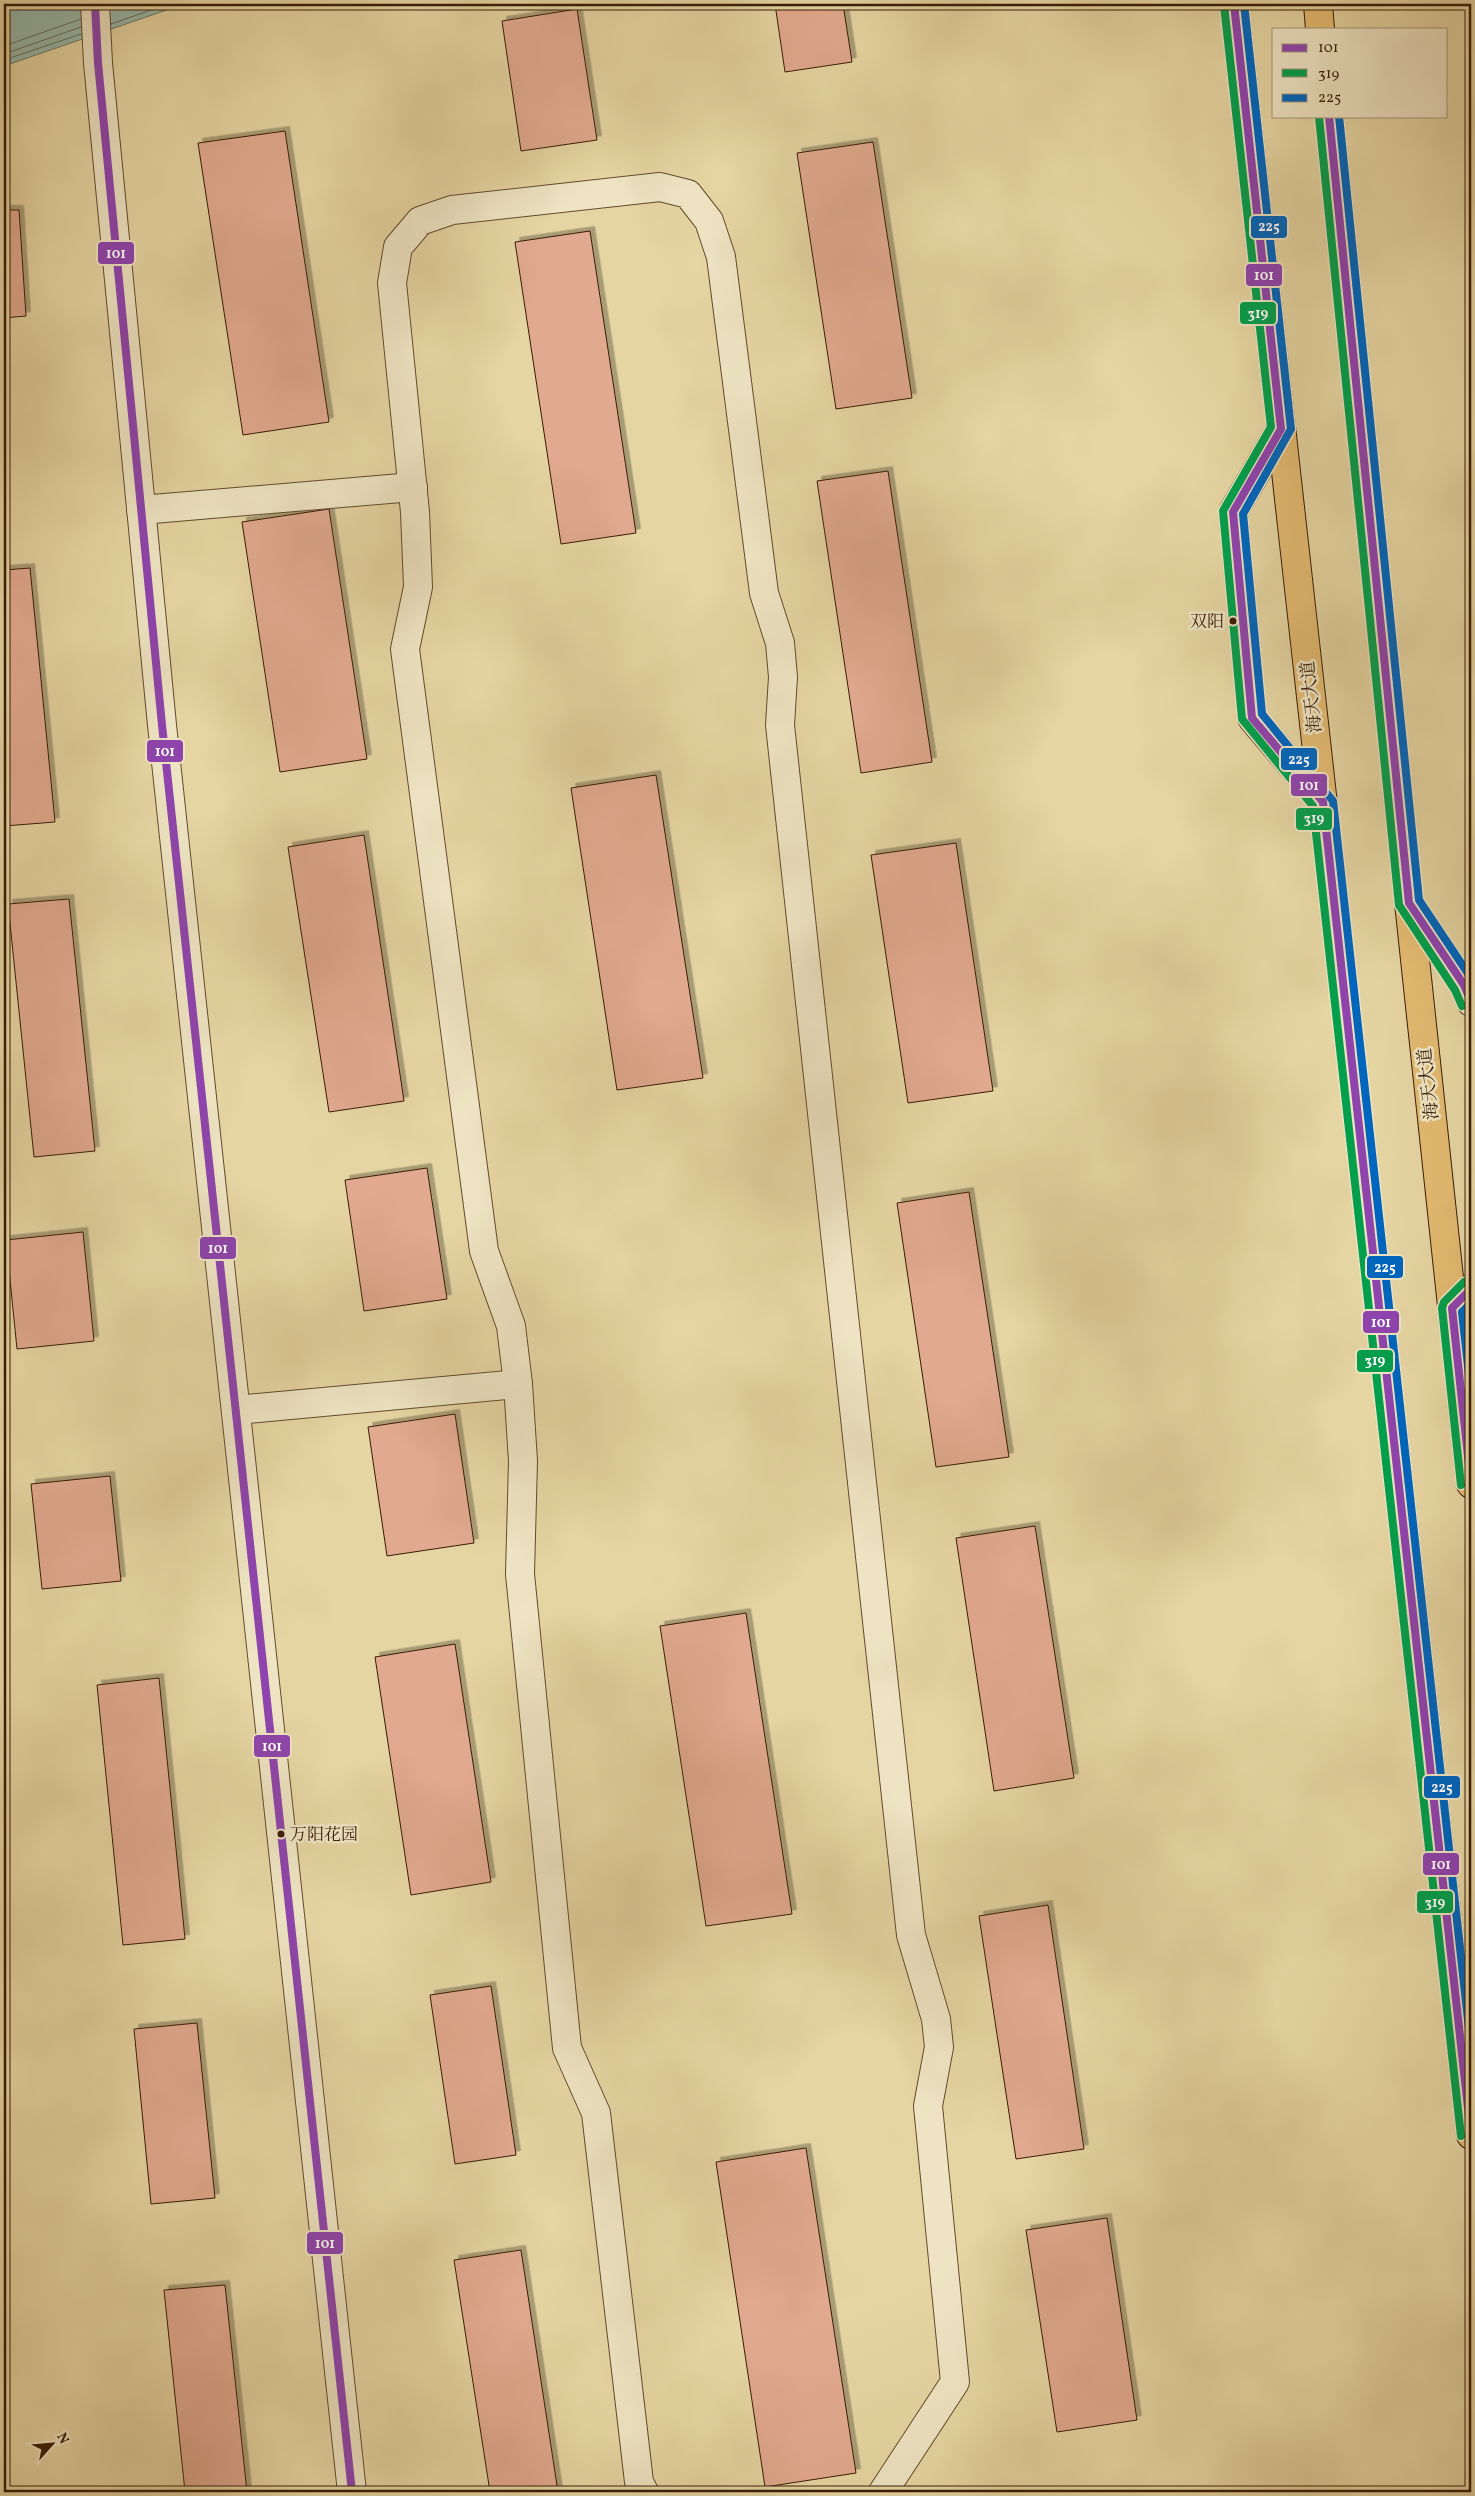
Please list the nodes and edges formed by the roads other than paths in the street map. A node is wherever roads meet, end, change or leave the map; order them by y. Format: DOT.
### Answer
graph roads {
  1 [pos="95,4"];
  2 [pos="1234,4"];
  3 [pos="1318,4"];
  4 [pos="1320,28"];
  5 [pos="1329,118"];
  6 [pos="1281,429"];
  7 [pos="413,487"];
  8 [pos="142,510"];
  9 [pos="1323,802"];
  10 [pos="1409,903"];
  11 [pos="1471,1002"];
  12 [pos="1471,1289"];
  13 [pos="1452,1308"];
  14 [pos="518,1384"];
  15 [pos="236,1410"];
  16 [pos="1471,1484"];
  17 [pos="1471,2135"];
  18 [pos="352,2492"];
  19 [pos="644,2492"];
  20 [pos="883,2492"];
  1 -- 8 [label="street"];
  2 -- 6 [label="main road, 海天大道"];
  3 -- 4 [label="main road"];
  5 -- 10 [label="main road, 海天大道"];
  6 -- 9 [label="main road, 海天大道"];
  6 -- 9 [label="street"];
  7 -- 8 [label="street"];
  7 -- 14 [label="street"];
  7 -- 20 [label="street"];
  8 -- 15 [label="street"];
  9 -- 17 [label="main road, 海天大道"];
  10 -- 11 [label="street"];
  10 -- 13 [label="main road, 海天大道"];
  12 -- 13 [label="street"];
  13 -- 16 [label="main road, 海天大道"];
  14 -- 15 [label="street"];
  14 -- 19 [label="street"];
  15 -- 18 [label="street"];
}
